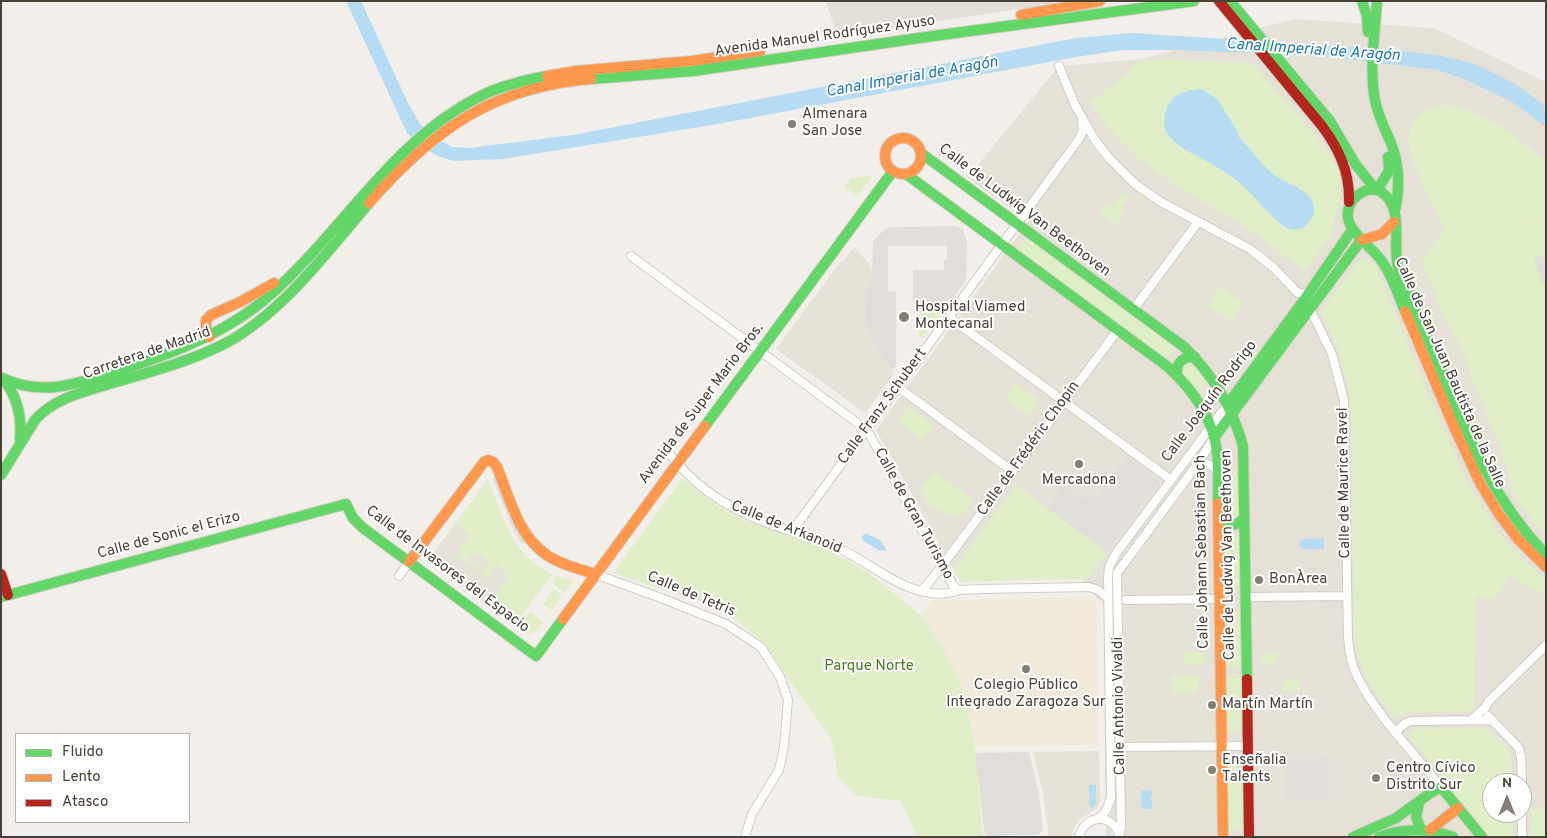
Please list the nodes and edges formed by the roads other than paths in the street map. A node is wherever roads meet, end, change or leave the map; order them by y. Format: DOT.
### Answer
graph roads {
  1 [pos="1069,1"];
  2 [pos="1100,1"];
  3 [pos="1194,1"];
  4 [pos="1219,1"];
  5 [pos="1230,1"];
  6 [pos="1362,1"];
  7 [pos="1377,1"];
  8 [pos="1058,8"];
  9 [pos="1372,28"];
  10 [pos="1059,66"];
  11 [pos="1370,97"];
  12 [pos="1082,119"];
  13 [pos="1326,123"];
  14 [pos="1082,137"];
  15 [pos="1095,140"];
  16 [pos="921,153"];
  17 [pos="397,157"];
  18 [pos="408,162"];
  19 [pos="893,171"];
  20 [pos="906,174"];
  21 [pos="1376,187"];
  22 [pos="1349,202"];
  23 [pos="1394,216"];
  24 [pos="1198,222"];
  25 [pos="1016,225"];
  26 [pos="1352,230"];
  27 [pos="1362,239"];
  28 [pos="1002,245"];
  29 [pos="631,256"];
  30 [pos="289,278"];
  31 [pos="1306,294"];
  32 [pos="1310,309"];
  33 [pos="1133,310"];
  34 [pos="949,317"];
  35 [pos="1117,331"];
  36 [pos="209,336"];
  37 [pos="760,351"];
  38 [pos="1195,357"];
  39 [pos="1176,375"];
  40 [pos="2,377"];
  41 [pos="898,387"];
  42 [pos="1064,401"];
  43 [pos="1230,408"];
  44 [pos="1210,428"];
  45 [pos="867,430"];
  46 [pos="1214,438"];
  47 [pos="20,442"];
  48 [pos="665,448"];
  49 [pos="677,464"];
  50 [pos="1196,466"];
  51 [pos="1217,470"];
  52 [pos="1012,471"];
  53 [pos="1,475"];
  54 [pos="1171,480"];
  55 [pos="346,504"];
  56 [pos="1218,516"];
  57 [pos="1244,518"];
  58 [pos="793,530"];
  59 [pos="1546,555"];
  60 [pos="409,562"];
  61 [pos="942,566"];
  62 [pos="1546,567"];
  63 [pos="1,574"];
  64 [pos="595,574"];
  65 [pos="399,576"];
  66 [pos="1117,576"];
  67 [pos="958,590"];
  68 [pos="920,591"];
  69 [pos="5,596"];
  70 [pos="1347,596"];
  71 [pos="1245,597"];
  72 [pos="1108,598"];
  73 [pos="1219,599"];
  74 [pos="1126,600"];
  75 [pos="1546,645"];
  76 [pos="536,656"];
  77 [pos="1485,708"];
  78 [pos="1471,720"];
  79 [pos="1492,720"];
  80 [pos="1396,732"];
  81 [pos="1222,746"];
  82 [pos="1248,746"];
  83 [pos="1120,747"];
  84 [pos="1522,773"];
  85 [pos="1441,788"];
  86 [pos="1419,803"];
  87 [pos="1458,808"];
  88 [pos="1098,819"];
  89 [pos="1522,823"];
  90 [pos="1426,830"];
  91 [pos="1120,836"];
  92 [pos="745,837"];
  93 [pos="1079,837"];
  94 [pos="1223,837"];
  95 [pos="1249,837"];
  96 [pos="1353,837"];
  97 [pos="1380,837"];
  98 [pos="1453,837"];
  99 [pos="1482,837"];
  100 [pos="1522,837"];
  1 -- 8 [label="main road"];
  2 -- 8 [label="main road, Avenida Manuel Rodríguez Ayuso"];
  3 -- 18 [label="main road, Avenida Manuel Rodríguez Ayuso"];
  4 -- 13 [label="main road"];
  5 -- 13 [label="main road"];
  6 -- 9 [label="main road"];
  7 -- 9 [label="main road"];
  8 -- 17 [label="main road, Avenida Manuel Rodríguez Ayuso"];
  9 -- 11 [label="main road"];
  10 -- 12 [label="street"];
  11 -- 21 [label="main road"];
  11 -- 23 [label="main road, Calle de San Juan Bautista de la Salle"];
  12 -- 14 [label="street, Calle Franz Schubert"];
  12 -- 15 [label="street"];
  13 -- 21 [label="main road"];
  13 -- 22 [label="main road"];
  14 -- 15 [label="street"];
  14 -- 25 [label="street, Calle Franz Schubert"];
  15 -- 24 [label="street"];
  16 -- 19 [label="main road"];
  16 -- 20 [label="main road"];
  16 -- 25 [label="main road, Calle de Ludwig Van Beethoven"];
  17 -- 30 [label="main road, Carretera de Madrid"];
  18 -- 47 [label="main road, Carretera de Madrid"];
  19 -- 20 [label="main road"];
  19 -- 37 [label="main road, Avenida de Super Mario Bros."];
  20 -- 28 [label="main road, Calle Johann Sebastian Bach"];
  21 -- 22 [label="main road"];
  21 -- 23 [label="main road"];
  22 -- 26 [label="main road"];
  23 -- 27 [label="main road"];
  23 -- 59 [label="main road, Calle de San Juan Bautista de la Salle"];
  24 -- 31 [label="street"];
  24 -- 33 [label="street"];
  25 -- 28 [label="street, Calle Franz Schubert"];
  25 -- 33 [label="main road, Calle de Ludwig Van Beethoven"];
  26 -- 27 [label="main road"];
  26 -- 31 [label="main road, Calle Joaquín Rodrigo"];
  27 -- 32 [label="main road, Calle Joaquín Rodrigo"];
  27 -- 62 [label="main road, Calle de San Juan Bautista de la Salle"];
  28 -- 34 [label="street, Calle Franz Schubert"];
  28 -- 35 [label="main road, Calle Johann Sebastian Bach"];
  29 -- 37 [label="street, Calle de Gran Turismo"];
  30 -- 36 [label="main road, Carretera de Madrid"];
  30 -- 36 [label="main road"];
  31 -- 43 [label="main road, Calle Joaquín Rodrigo"];
  32 -- 43 [label="main road, Calle Joaquín Rodrigo"];
  32 -- 70 [label="street, Calle de Maurice Ravel"];
  33 -- 38 [label="main road, Calle de Ludwig Van Beethoven"];
  34 -- 41 [label="street, Calle Franz Schubert"];
  34 -- 42 [label="street"];
  35 -- 39 [label="main road, Calle Johann Sebastian Bach"];
  35 -- 42 [label="street, Calle de Frédéric Chopin"];
  36 -- 40 [label="main road, Carretera de Madrid"];
  37 -- 45 [label="street, Calle de Gran Turismo"];
  37 -- 49 [label="main road, Avenida de Super Mario Bros."];
  38 -- 39 [label="main road"];
  38 -- 43 [label="main road, Calle de Ludwig Van Beethoven"];
  39 -- 44 [label="main road, Calle Johann Sebastian Bach"];
  40 -- 47 [label="main road, Carretera de Madrid"];
  41 -- 45 [label="street, Calle Franz Schubert"];
  41 -- 52 [label="street"];
  42 -- 52 [label="street, Calle de Frédéric Chopin"];
  42 -- 54 [label="street"];
  43 -- 44 [label="street, Calle Joaquín Rodrigo"];
  43 -- 46 [label="main road, Calle Joaquín Rodrigo"];
  43 -- 57 [label="main road, Calle de Ludwig Van Beethoven"];
  44 -- 46 [label="main road, Calle Johann Sebastian Bach"];
  44 -- 54 [label="street, Calle Joaquín Rodrigo"];
  45 -- 58 [label="street, Calle Franz Schubert"];
  45 -- 61 [label="street, Calle de Gran Turismo"];
  46 -- 50 [label="street, Calle Joaquín Rodrigo"];
  46 -- 51 [label="main road, Calle Johann Sebastian Bach"];
  47 -- 53 [label="main road, Carretera de Madrid"];
  48 -- 49 [label="street, Calle de Arkanoid"];
  49 -- 58 [label="street, Calle de Arkanoid"];
  49 -- 64 [label="main road, Avenida de Super Mario Bros."];
  50 -- 51 [label="street, Calle Joaquín Rodrigo"];
  50 -- 66 [label="street, Calle Joaquín Rodrigo"];
  51 -- 56 [label="main road, Calle Johann Sebastian Bach"];
  52 -- 61 [label="street, Calle de Frédéric Chopin"];
  54 -- 72 [label="street, Calle Joaquín Rodrigo"];
  55 -- 60 [label="main road, Calle de Invasores del Espacio"];
  55 -- 69 [label="main road, Calle de Sonic el Erizo"];
  56 -- 57 [label="main road"];
  56 -- 73 [label="main road, Calle Johann Sebastian Bach"];
  57 -- 71 [label="main road, Calle de Ludwig Van Beethoven"];
  58 -- 68 [label="street, Calle de Arkanoid"];
  60 -- 64 [label="main road, Calle de Tetris"];
  60 -- 65 [label="street"];
  60 -- 76 [label="main road, Calle de Invasores del Espacio"];
  61 -- 67 [label="street, Calle de Gran Turismo"];
  61 -- 68 [label="street"];
  63 -- 69 [label="main road"];
  64 -- 76 [label="main road, Avenida de Super Mario Bros."];
  64 -- 92 [label="street, Calle de Tetris"];
  66 -- 83 [label="street, Calle Antonio Vivaldi"];
  67 -- 68 [label="street, Calle de Arkanoid"];
  67 -- 72 [label="street"];
  70 -- 71 [label="street"];
  70 -- 80 [label="street, Calle de Maurice Ravel"];
  71 -- 82 [label="main road, Calle de Ludwig Van Beethoven"];
  72 -- 88 [label="street, Calle Joaquín Rodrigo"];
  73 -- 74 [label="street"];
  73 -- 81 [label="main road, Calle Johann Sebastian Bach"];
  75 -- 77 [label="street"];
  77 -- 78 [label="street"];
  77 -- 79 [label="street"];
  78 -- 79 [label="street"];
  78 -- 80 [label="street"];
  79 -- 84 [label="street"];
  80 -- 85 [label="street, Calle de Maurice Ravel"];
  81 -- 82 [label="street"];
  81 -- 83 [label="street"];
  81 -- 94 [label="main road, Calle Johann Sebastian Bach"];
  82 -- 95 [label="main road, Calle de Ludwig Van Beethoven"];
  83 -- 91 [label="street, Calle Antonio Vivaldi"];
  85 -- 86 [label="main road"];
  85 -- 87 [label="main road"];
  86 -- 90 [label="main road"];
  86 -- 96 [label="main road"];
  87 -- 90 [label="main road"];
  87 -- 99 [label="main road"];
  88 -- 91 [label="street"];
  88 -- 93 [label="street, Calle Joaquín Rodrigo"];
  89 -- 100 [label="street"];
  90 -- 97 [label="main road"];
  90 -- 98 [label="main road"];
}
